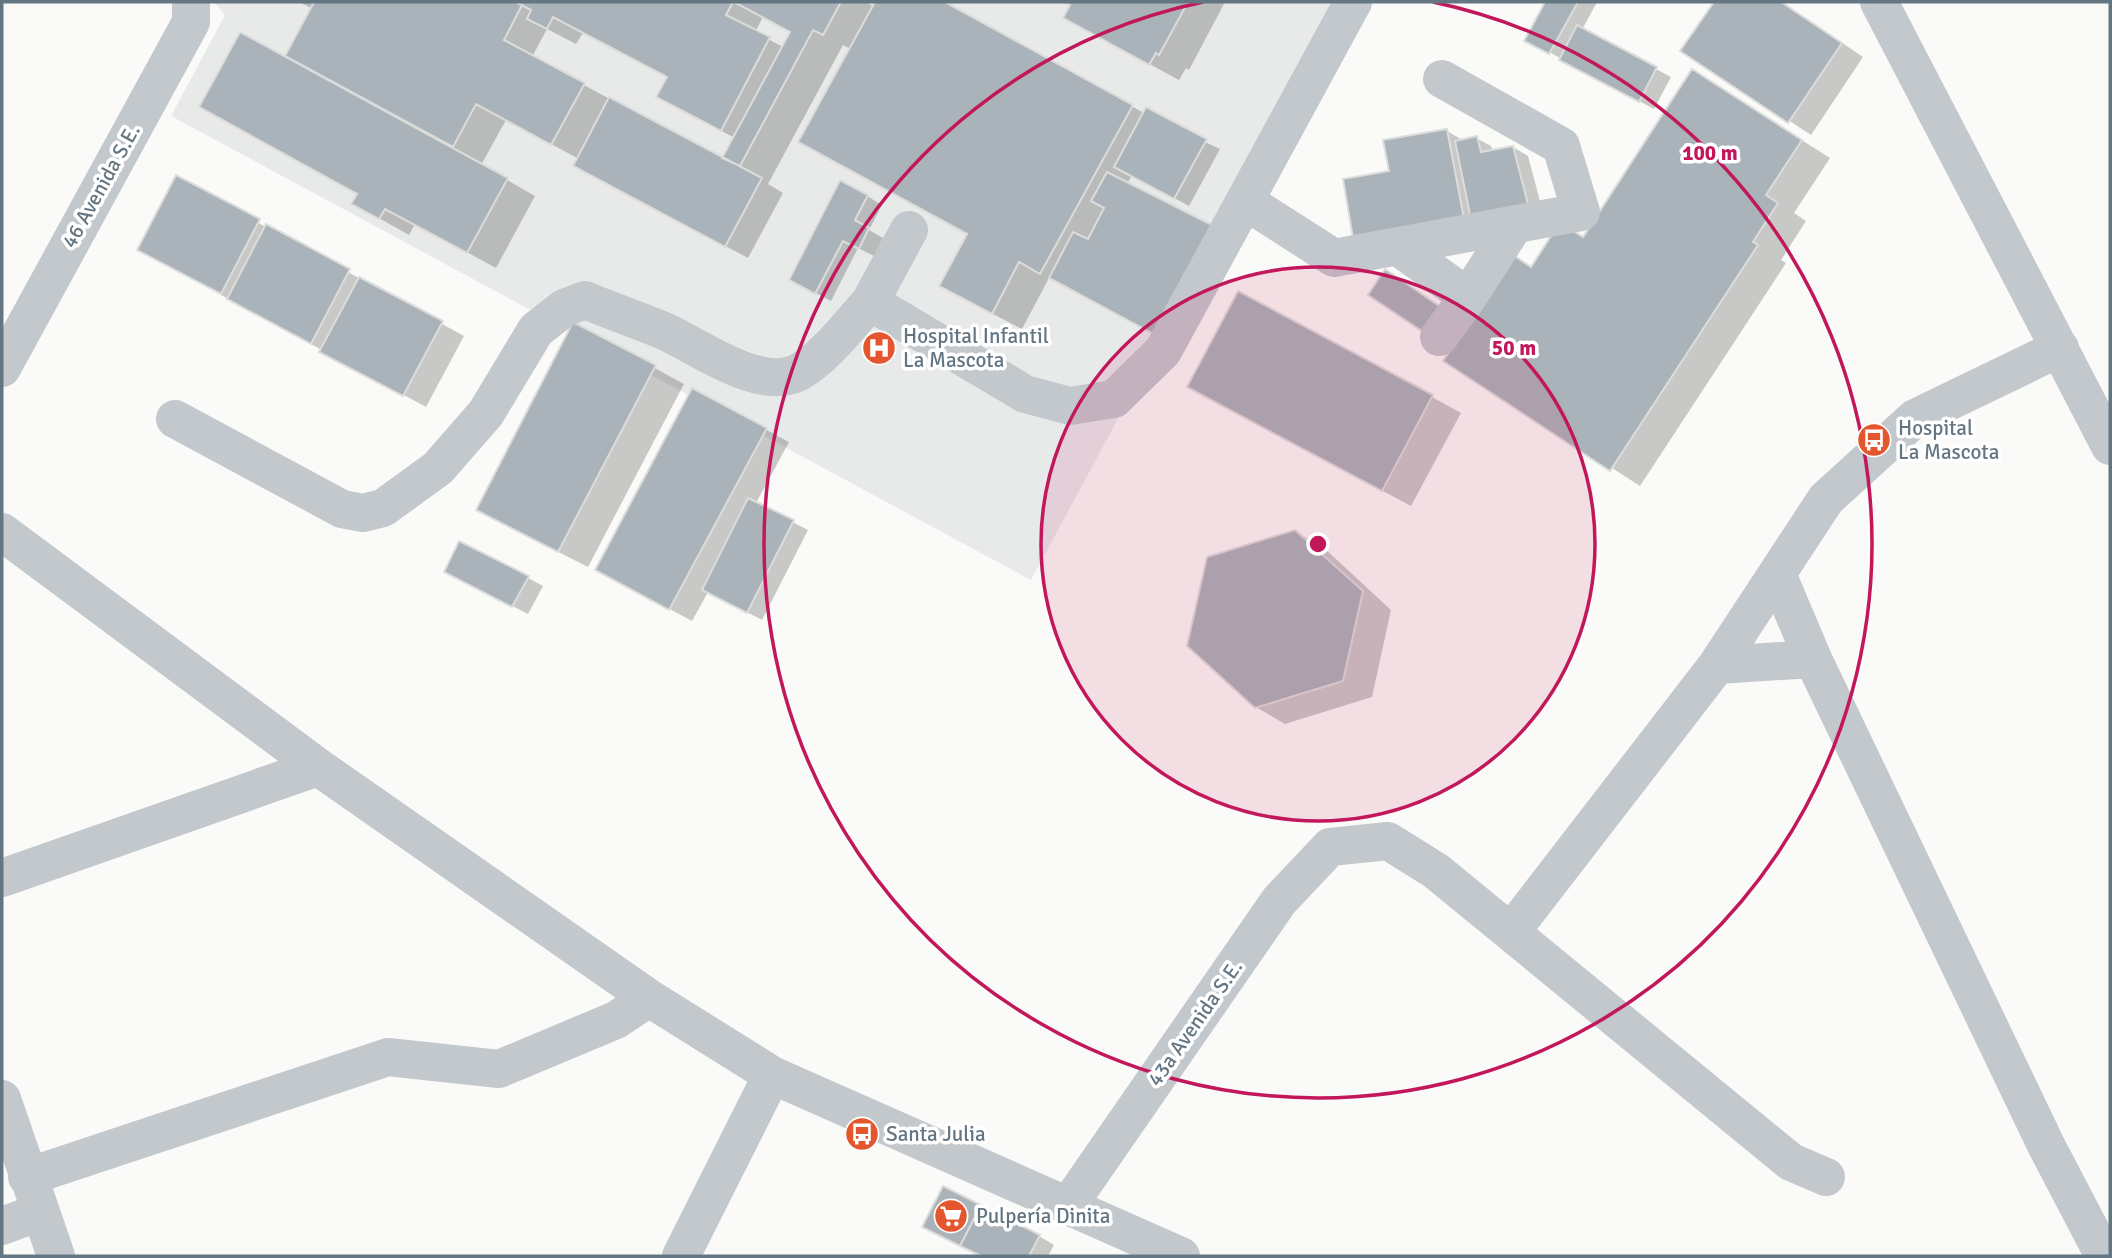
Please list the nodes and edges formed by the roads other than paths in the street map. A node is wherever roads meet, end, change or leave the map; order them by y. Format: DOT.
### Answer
graph roads {
  1 [pos="191,2"];
  2 [pos="1353,2"];
  3 [pos="1879,2"];
  4 [pos="1442,79"];
  5 [pos="1245,201"];
  6 [pos="1515,224"];
  7 [pos="909,230"];
  8 [pos="1397,246"];
  9 [pos="1468,297"];
  10 [pos="870,302"];
  11 [pos="1439,337"];
  12 [pos="2060,348"];
  13 [pos="2,368"];
  14 [pos="175,419"];
  15 [pos="2110,446"];
  16 [pos="2,532"];
  17 [pos="1777,575"];
  18 [pos="1812,659"];
  19 [pos="1717,665"];
  20 [pos="318,767"];
  21 [pos="2,878"];
  22 [pos="1511,932"];
  23 [pos="649,998"];
  24 [pos="772,1076"];
  25 [pos="2,1099"];
  26 [pos="1826,1177"];
  27 [pos="33,1195"];
  28 [pos="1068,1206"];
  29 [pos="2,1226"];
  30 [pos="56,1256"];
  31 [pos="681,1256"];
  32 [pos="1181,1256"];
  33 [pos="2104,1256"];
  1 -- 13 [label="street, 46 Avenida S.E."];
  2 -- 5 [label="street"];
  3 -- 12 [label="street"];
  4 -- 6 [label="street"];
  5 -- 8 [label="street"];
  5 -- 10 [label="street"];
  6 -- 8 [label="street"];
  6 -- 9 [label="street"];
  7 -- 10 [label="street"];
  8 -- 9 [label="street"];
  9 -- 11 [label="street"];
  10 -- 14 [label="street"];
  12 -- 15 [label="street"];
  12 -- 17 [label="street"];
  16 -- 20 [label="street"];
  17 -- 18 [label="street"];
  17 -- 19 [label="street"];
  18 -- 19 [label="street"];
  18 -- 33 [label="street"];
  19 -- 22 [label="street"];
  20 -- 21 [label="street"];
  20 -- 23 [label="street"];
  22 -- 26 [label="street"];
  22 -- 28 [label="street, 43a Avenida S.E."];
  23 -- 24 [label="street"];
  23 -- 27 [label="street"];
  24 -- 28 [label="street"];
  24 -- 31 [label="street"];
  25 -- 27 [label="street"];
  27 -- 29 [label="street"];
  27 -- 30 [label="street"];
  28 -- 32 [label="street"];
}
